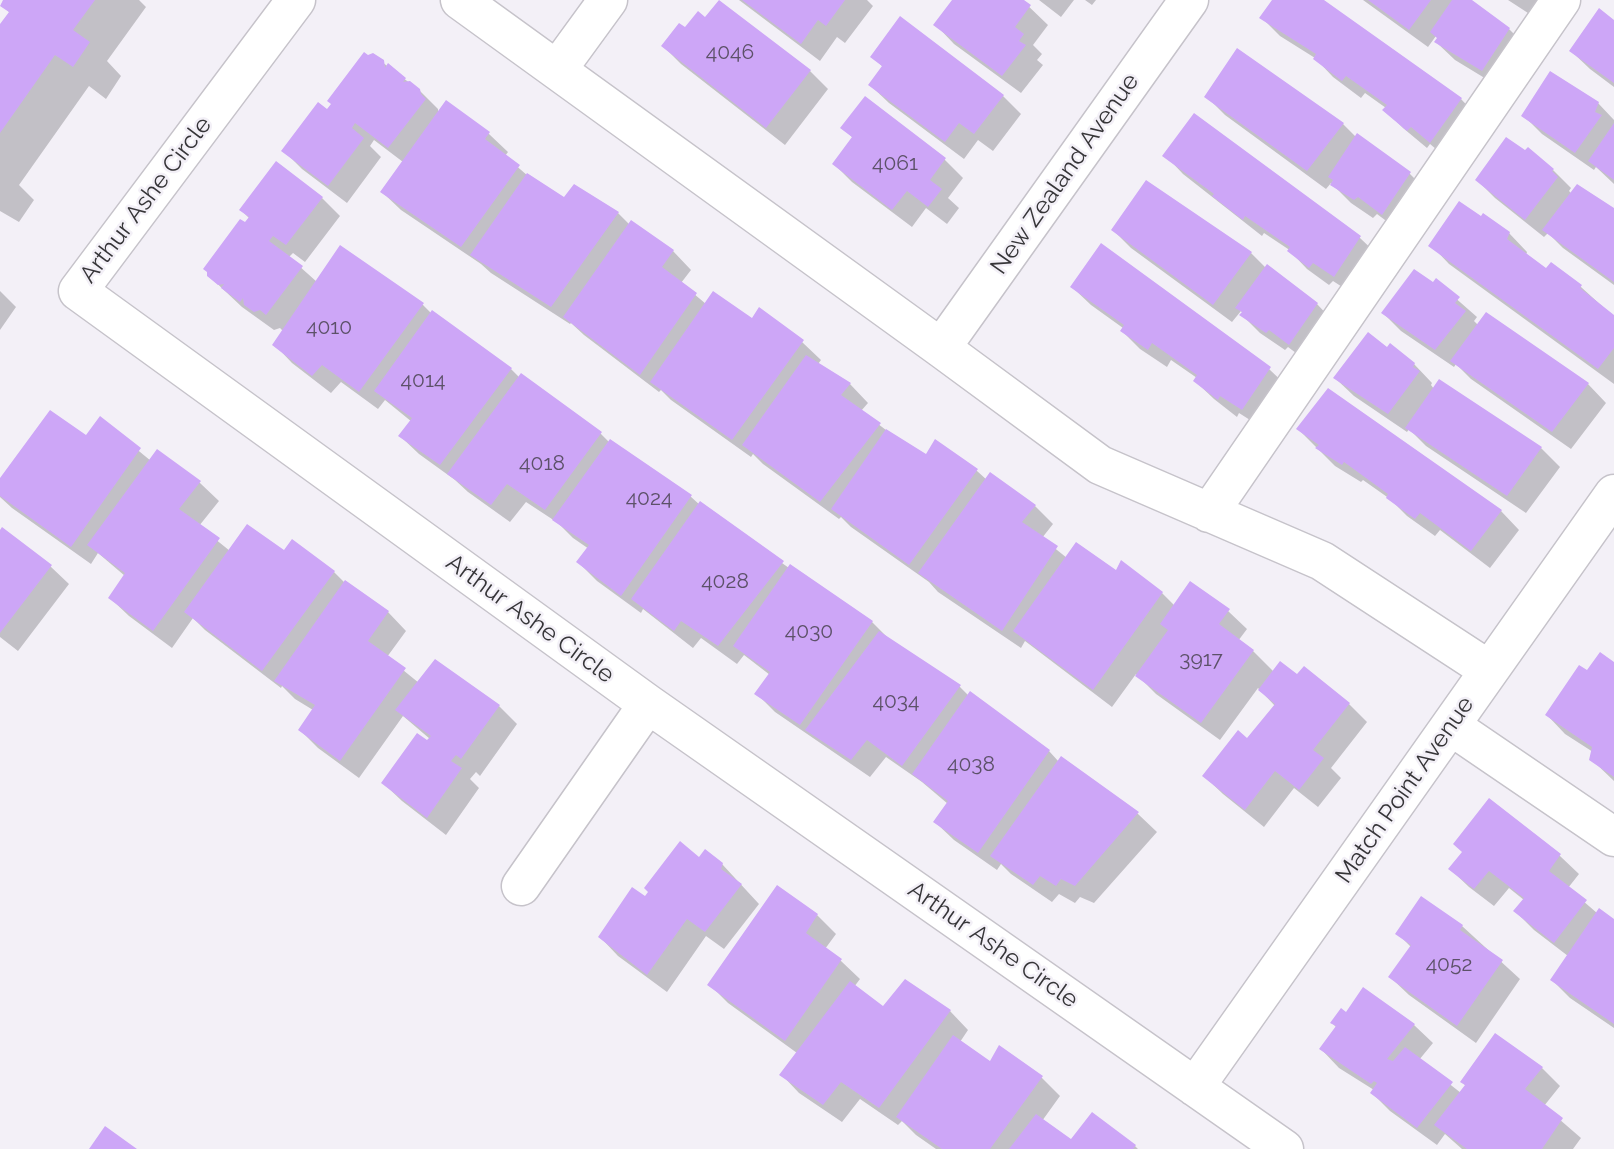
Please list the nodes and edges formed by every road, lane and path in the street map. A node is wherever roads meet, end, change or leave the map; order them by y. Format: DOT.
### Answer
graph roads {
  1 [pos="296,0"];
  2 [pos="460,0"];
  3 [pos="608,0"];
  4 [pos="1189,0"];
  5 [pos="1561,0"];
  6 [pos="557,70"];
  7 [pos="941,348"];
  8 [pos="1614,494"];
  9 [pos="1209,513"];
  10 [pos="1489,670"];
  11 [pos="648,704"];
  12 [pos="1451,726"];
  13 [pos="1614,837"];
  14 [pos="521,886"];
  15 [pos="1195,1087"];
  16 [pos="1284,1149"];
  1 -- 11 [label="street, Arthur Ashe Circle"];
  2 -- 6 [label="street"];
  3 -- 6 [label="street"];
  4 -- 7 [label="street, New Zealand Avenue"];
  5 -- 9 [label="street"];
  6 -- 7 [label="street"];
  7 -- 9 [label="street"];
  8 -- 10 [label="street, Match Point Avenue"];
  9 -- 10 [label="street"];
  10 -- 12 [label="street, Match Point Avenue"];
  11 -- 14 [label="street"];
  11 -- 15 [label="street, Arthur Ashe Circle"];
  12 -- 13 [label="street"];
  12 -- 15 [label="street, Match Point Avenue"];
  15 -- 16 [label="street, Arthur Ashe Circle"];
}
